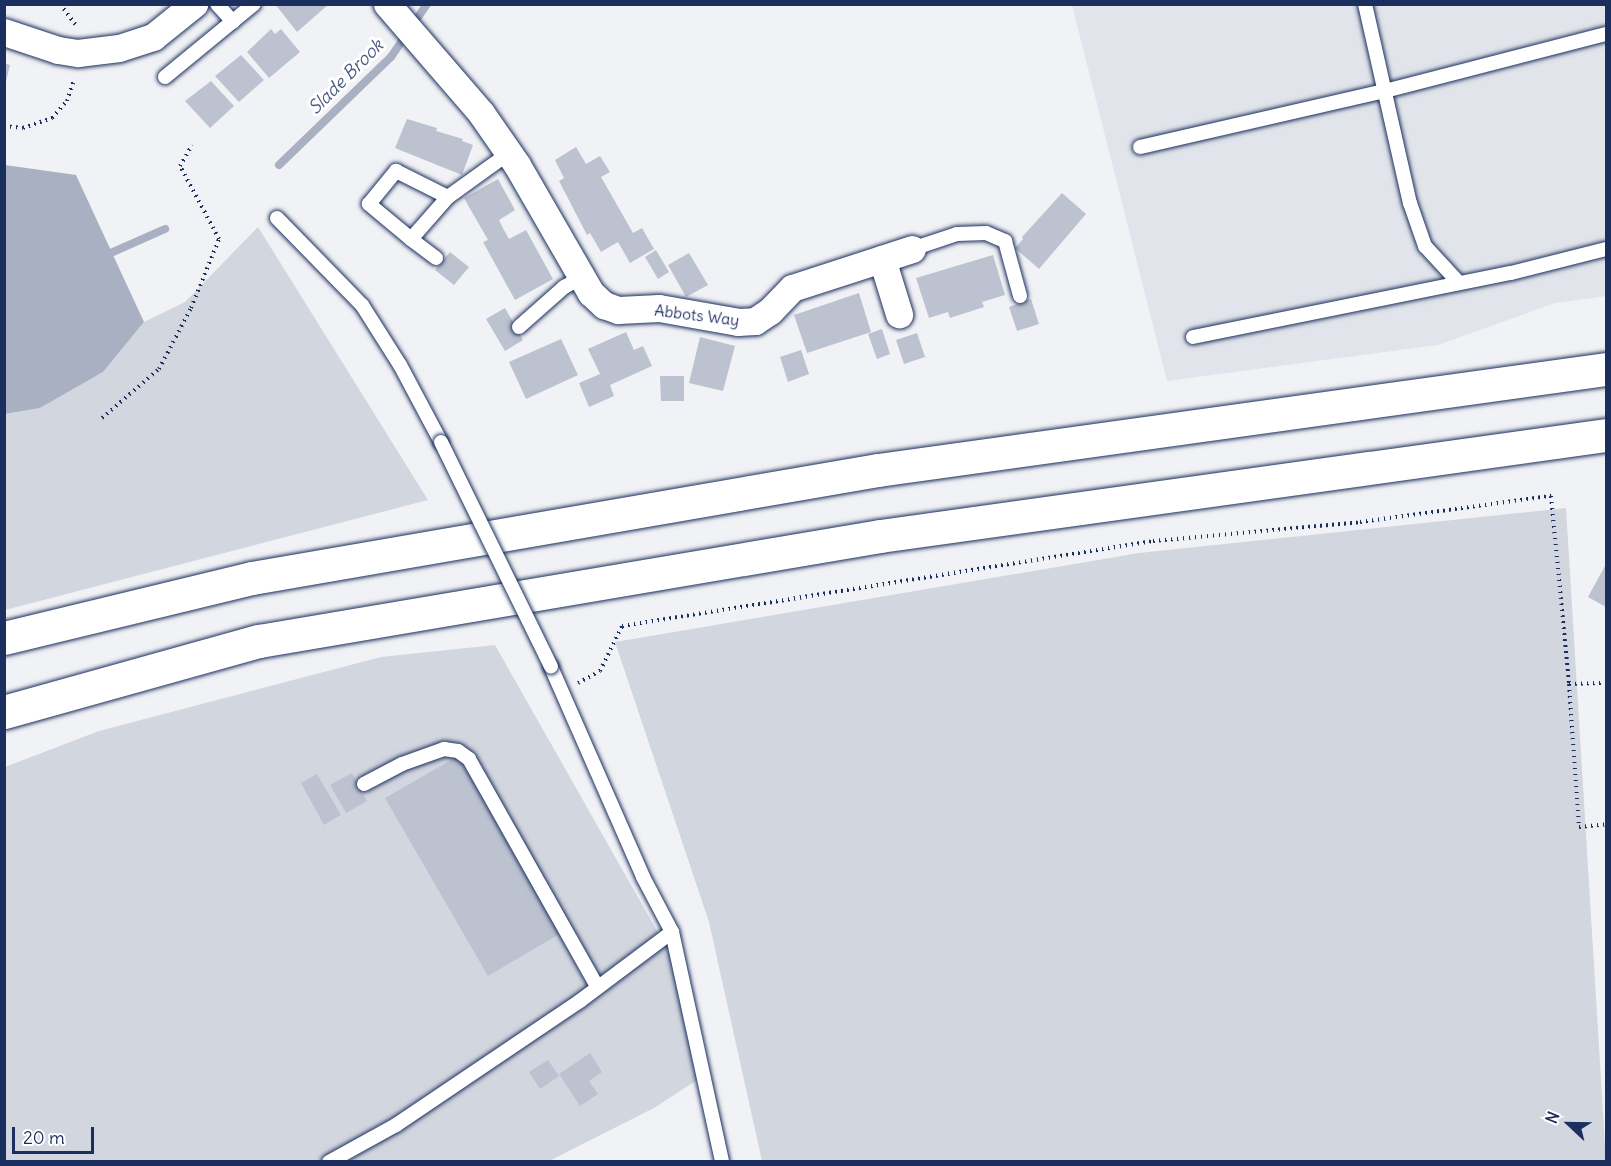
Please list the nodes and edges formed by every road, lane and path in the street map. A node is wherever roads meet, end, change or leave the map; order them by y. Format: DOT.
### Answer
graph roads {
  1 [pos="194,4"];
  2 [pos="217,4"];
  3 [pos="254,4"];
  4 [pos="387,4"];
  5 [pos="1365,4"];
  6 [pos="233,22"];
  7 [pos="4,32"];
  8 [pos="1606,34"];
  9 [pos="78,53"];
  10 [pos="165,77"];
  11 [pos="1385,91"];
  12 [pos="4,126"];
  13 [pos="192,145"];
  14 [pos="1140,147"];
  15 [pos="509,153"];
  16 [pos="448,197"];
  17 [pos="277,218"];
  18 [pos="411,239"];
  19 [pos="912,249"];
  20 [pos="1606,249"];
  21 [pos="436,258"];
  22 [pos="882,258"];
  23 [pos="583,277"];
  24 [pos="1459,283"];
  25 [pos="1020,296"];
  26 [pos="899,314"];
  27 [pos="519,327"];
  28 [pos="1193,337"];
  29 [pos="1606,369"];
  30 [pos="102,418"];
  31 [pos="1606,435"];
  32 [pos="4,638"];
  33 [pos="586,679"];
  34 [pos="1606,683"];
  35 [pos="1569,684"];
  36 [pos="4,712"];
  37 [pos="364,784"];
  38 [pos="1606,824"];
  39 [pos="672,932"];
  40 [pos="597,986"];
  41 [pos="330,1161"];
  42 [pos="722,1161"];
  1 -- 9 [label="street"];
  2 -- 6 [label="lane"];
  3 -- 6 [label="lane"];
  4 -- 15 [label="street, Abbots Way"];
  5 -- 11 [label="lane"];
  6 -- 10 [label="lane"];
  7 -- 9 [label="street"];
  8 -- 11 [label="lane"];
  9 -- 12 [label="path"];
  11 -- 14 [label="lane"];
  11 -- 24 [label="lane"];
  13 -- 30 [label="path"];
  15 -- 16 [label="lane"];
  15 -- 23 [label="street, Abbots Way"];
  16 -- 18 [label="lane"];
  16 -- 18 [label="lane"];
  17 -- 39 [label="lane, bridge"];
  18 -- 21 [label="lane"];
  19 -- 22 [label="street, Abbots Way"];
  19 -- 25 [label="lane, Abbots Way"];
  20 -- 24 [label="lane"];
  22 -- 23 [label="street, Abbots Way"];
  22 -- 26 [label="street"];
  23 -- 27 [label="lane"];
  24 -- 28 [label="lane"];
  29 -- 32 [label="highway"];
  31 -- 36 [label="highway"];
  33 -- 35 [label="path"];
  34 -- 35 [label="path"];
  35 -- 38 [label="path"];
  37 -- 40 [label="lane"];
  39 -- 40 [label="lane"];
  39 -- 42 [label="lane"];
  40 -- 41 [label="lane"];
}
